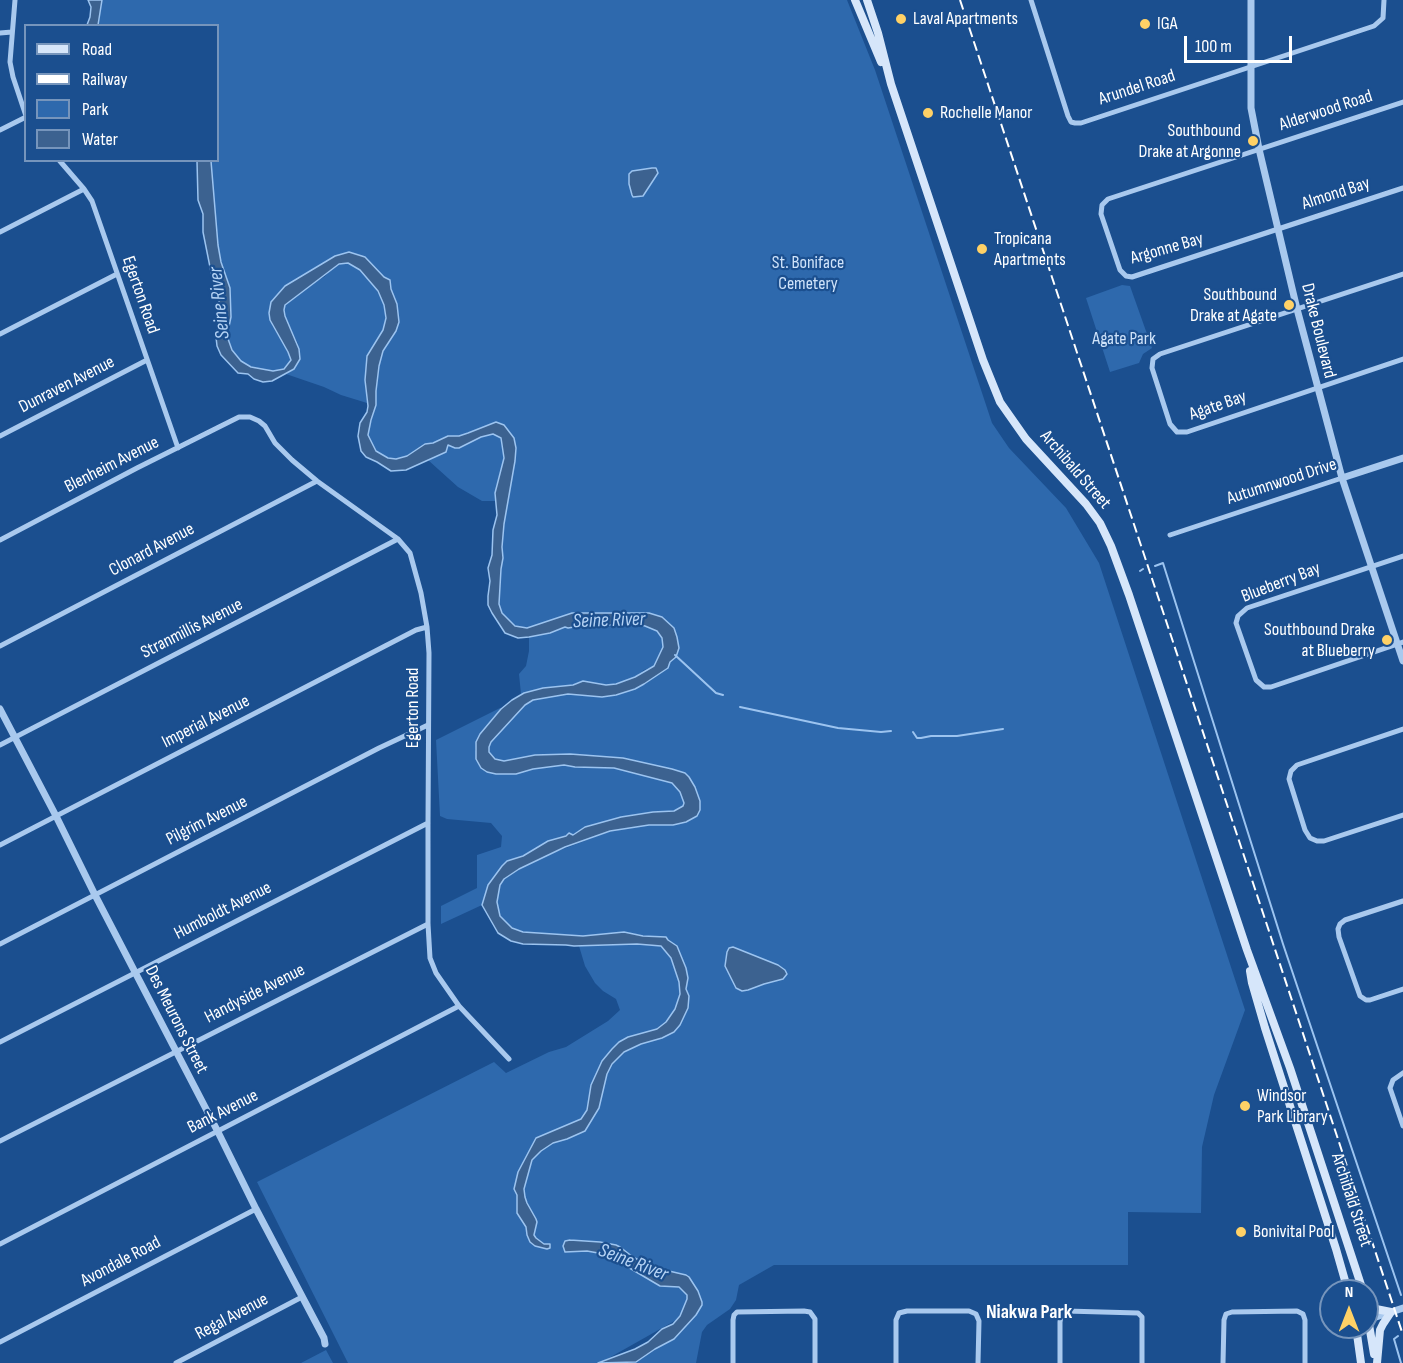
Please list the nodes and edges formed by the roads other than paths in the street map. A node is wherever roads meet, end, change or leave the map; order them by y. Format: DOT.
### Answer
graph roads {
  1 [pos="15,0"];
  2 [pos="855,0"];
  3 [pos="867,0"];
  4 [pos="1031,0"];
  5 [pos="1251,0"];
  6 [pos="1384,0"];
  7 [pos="12,32"];
  8 [pos="0,33"];
  9 [pos="1251,66"];
  10 [pos="891,84"];
  11 [pos="1403,102"];
  12 [pos="24,110"];
  13 [pos="24,117"];
  14 [pos="0,130"];
  15 [pos="1259,148"];
  16 [pos="62,162"];
  17 [pos="1403,188"];
  18 [pos="84,189"];
  19 [pos="1278,229"];
  20 [pos="0,232"];
  21 [pos="117,274"];
  22 [pos="1403,274"];
  23 [pos="1297,309"];
  24 [pos="0,334"];
  25 [pos="1403,359"];
  26 [pos="147,360"];
  27 [pos="1317,387"];
  28 [pos="239,417"];
  29 [pos="0,436"];
  30 [pos="178,448"];
  31 [pos="1403,458"];
  32 [pos="1342,478"];
  33 [pos="317,481"];
  34 [pos="1170,535"];
  35 [pos="398,539"];
  36 [pos="0,540"];
  37 [pos="1403,556"];
  38 [pos="1372,566"];
  39 [pos="427,627"];
  40 [pos="1400,643"];
  41 [pos="0,646"];
  42 [pos="1403,661"];
  43 [pos="0,709"];
  44 [pos="428,725"];
  45 [pos="1403,729"];
  46 [pos="14,737"];
  47 [pos="0,745"];
  48 [pos="1403,815"];
  49 [pos="56,816"];
  50 [pos="428,823"];
  51 [pos="0,845"];
  52 [pos="95,896"];
  53 [pos="1403,901"];
  54 [pos="428,924"];
  55 [pos="0,944"];
  56 [pos="1247,950"];
  57 [pos="135,972"];
  58 [pos="1403,989"];
  59 [pos="459,1006"];
  60 [pos="0,1042"];
  61 [pos="176,1051"];
  62 [pos="509,1059"];
  63 [pos="1403,1073"];
  64 [pos="1403,1126"];
  65 [pos="218,1132"];
  66 [pos="0,1141"];
  67 [pos="256,1209"];
  68 [pos="0,1244"];
  69 [pos="1345,1279"];
  70 [pos="1360,1279"];
  71 [pos="302,1297"];
  72 [pos="1403,1308"];
  73 [pos="1379,1309"];
  74 [pos="1391,1311"];
  75 [pos="1379,1314"];
  76 [pos="1358,1339"];
  77 [pos="1371,1339"];
  78 [pos="0,1342"];
  79 [pos="325,1344"];
  80 [pos="176,1363"];
  81 [pos="733,1363"];
  82 [pos="814,1363"];
  83 [pos="896,1363"];
  84 [pos="978,1363"];
  85 [pos="1060,1363"];
  86 [pos="1142,1363"];
  87 [pos="1223,1363"];
  88 [pos="1305,1363"];
  89 [pos="1361,1363"];
  90 [pos="1376,1363"];
  1 -- 7 [label="street"];
  2 -- 10 [label="main road, Archibald Street"];
  3 -- 10 [label="main road, Archibald Street"];
  4 -- 9 [label="street, Arundel Road"];
  5 -- 9 [label="street, Drake Boulevard"];
  6 -- 9 [label="street, Arundel Road"];
  7 -- 8 [label="street"];
  7 -- 12 [label="street"];
  9 -- 15 [label="street, Drake Boulevard"];
  10 -- 56 [label="main road, Archibald Street"];
  11 -- 15 [label="street, Alderwood Road"];
  13 -- 14 [label="street"];
  15 -- 19 [label="street, Drake Boulevard"];
  15 -- 19 [label="street, Argonne Bay"];
  16 -- 18 [label="street, Egerton Road"];
  17 -- 19 [label="street, Almond Bay"];
  18 -- 20 [label="street"];
  18 -- 21 [label="street, Egerton Road"];
  19 -- 23 [label="street, Drake Boulevard"];
  21 -- 24 [label="street"];
  21 -- 26 [label="street, Egerton Road"];
  22 -- 23 [label="street"];
  23 -- 27 [label="street, Drake Boulevard"];
  23 -- 27 [label="street, Agate Bay"];
  25 -- 27 [label="street"];
  26 -- 29 [label="street, Dunraven Avenue"];
  26 -- 30 [label="street, Egerton Road"];
  27 -- 32 [label="street, Drake Boulevard"];
  28 -- 30 [label="street, Blenheim Avenue"];
  28 -- 33 [label="street, Egerton Road"];
  30 -- 36 [label="street, Blenheim Avenue"];
  31 -- 32 [label="street, Autumnwood Drive"];
  32 -- 34 [label="street, Autumnwood Drive"];
  32 -- 38 [label="street, Drake Boulevard"];
  33 -- 35 [label="street, Egerton Road"];
  33 -- 41 [label="street, Clonard Avenue"];
  35 -- 39 [label="street, Egerton Road"];
  35 -- 46 [label="street, Stranmillis Avenue"];
  37 -- 38 [label="street"];
  38 -- 40 [label="street, Drake Boulevard"];
  38 -- 40 [label="street, Blueberry Bay"];
  39 -- 44 [label="street, Egerton Road"];
  39 -- 49 [label="street, Imperial Avenue"];
  40 -- 42 [label="street, Drake Boulevard"];
  43 -- 46 [label="street, Des Meurons Street"];
  44 -- 50 [label="street, Egerton Road"];
  44 -- 52 [label="street, Pilgrim Avenue"];
  45 -- 48 [label="street"];
  46 -- 47 [label="street, Stranmillis Avenue"];
  46 -- 49 [label="street, Des Meurons Street"];
  49 -- 51 [label="street, Imperial Avenue"];
  49 -- 52 [label="street, Des Meurons Street"];
  50 -- 54 [label="street, Egerton Road"];
  50 -- 57 [label="street, Humboldt Avenue"];
  52 -- 55 [label="street, Pilgrim Avenue"];
  52 -- 57 [label="street, Des Meurons Street"];
  53 -- 58 [label="street"];
  54 -- 59 [label="street, Egerton Road"];
  54 -- 61 [label="street, Handyside Avenue"];
  56 -- 69 [label="main road, Archibald Street"];
  56 -- 70 [label="main road, Archibald Street"];
  57 -- 60 [label="street, Humboldt Avenue"];
  57 -- 61 [label="street, Des Meurons Street"];
  59 -- 62 [label="street, Egerton Road"];
  59 -- 65 [label="street, Bank Avenue"];
  61 -- 65 [label="street, Des Meurons Street"];
  61 -- 66 [label="street, Handyside Avenue"];
  63 -- 64 [label="street"];
  65 -- 67 [label="street, Des Meurons Street"];
  65 -- 68 [label="street, Bank Avenue"];
  67 -- 71 [label="street, Des Meurons Street"];
  67 -- 78 [label="street, Avondale Road"];
  71 -- 79 [label="street, Des Meurons Street"];
  71 -- 80 [label="street, Regal Avenue"];
  72 -- 74 [label="street"];
  73 -- 74 [label="main road"];
  74 -- 75 [label="street"];
  74 -- 90 [label="main road"];
  76 -- 89 [label="main road"];
  77 -- 90 [label="main road"];
  81 -- 82 [label="street"];
  83 -- 84 [label="street"];
  85 -- 86 [label="street"];
  87 -- 88 [label="street"];
}
